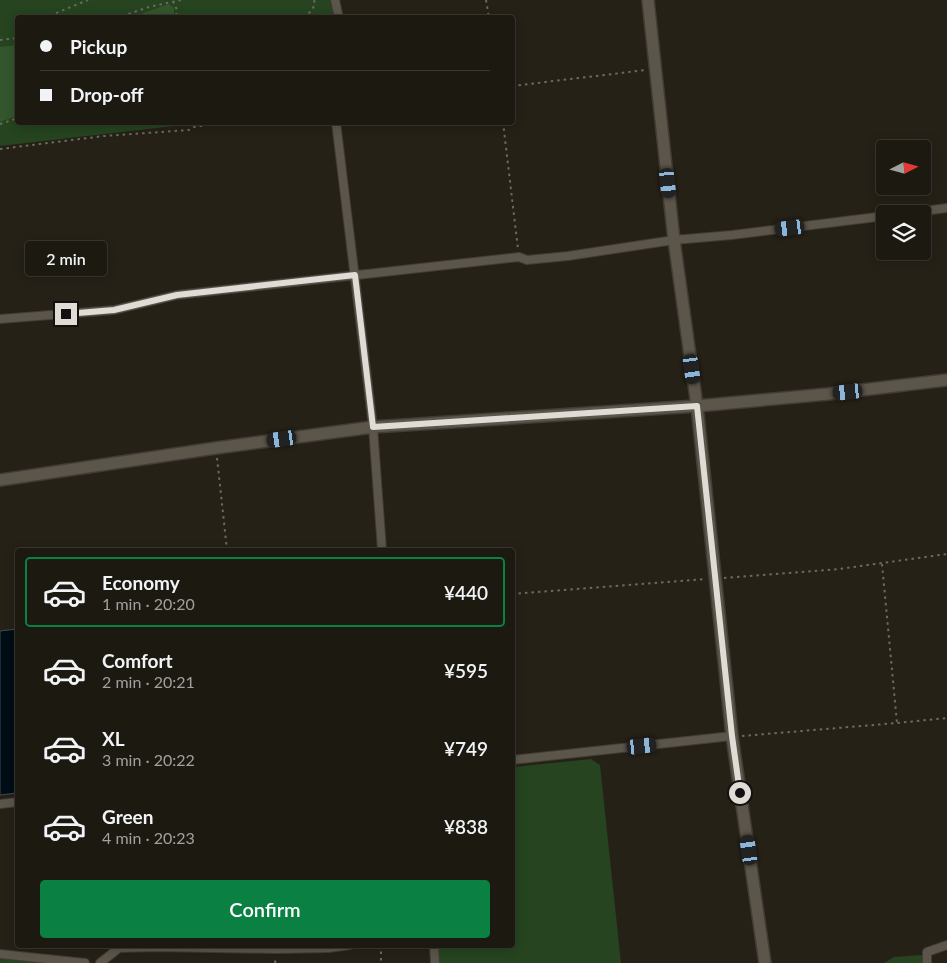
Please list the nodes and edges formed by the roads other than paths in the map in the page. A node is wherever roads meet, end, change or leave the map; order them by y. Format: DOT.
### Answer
graph roads {
  1 [pos="335,0"];
  2 [pos="648,0"];
  3 [pos="338,15"];
  4 [pos="336,125"];
  5 [pos="947,208"];
  6 [pos="931,210"];
  7 [pos="876,217"];
  8 [pos="674,240"];
  9 [pos="355,275"];
  10 [pos="0,319"];
  11 [pos="947,380"];
  12 [pos="697,406"];
  13 [pos="373,427"];
  14 [pos="0,480"];
  15 [pos="382,548"];
  16 [pos="732,736"];
  17 [pos="515,760"];
  18 [pos="15,802"];
  19 [pos="0,804"];
  20 [pos="947,945"];
  21 [pos="119,948"];
  22 [pos="216,948"];
  23 [pos="328,948"];
  24 [pos="434,948"];
  25 [pos="0,954"];
  26 [pos="85,963"];
  27 [pos="100,963"];
  28 [pos="435,963"];
  29 [pos="765,963"];
  30 [pos="927,963"];
  1 -- 3 [label="street"];
  2 -- 8 [label="street"];
  4 -- 9 [label="street"];
  5 -- 6 [label="street"];
  7 -- 8 [label="street"];
  8 -- 9 [label="street"];
  8 -- 12 [label="street"];
  9 -- 10 [label="street"];
  9 -- 13 [label="street"];
  11 -- 12 [label="street"];
  12 -- 13 [label="street"];
  12 -- 16 [label="street"];
  13 -- 14 [label="street"];
  13 -- 15 [label="street"];
  16 -- 17 [label="street"];
  16 -- 29 [label="street"];
  18 -- 19 [label="street"];
  20 -- 30 [label="street"];
  21 -- 27 [label="street"];
  22 -- 23 [label="street"];
  24 -- 28 [label="street"];
  25 -- 26 [label="street"];
}
